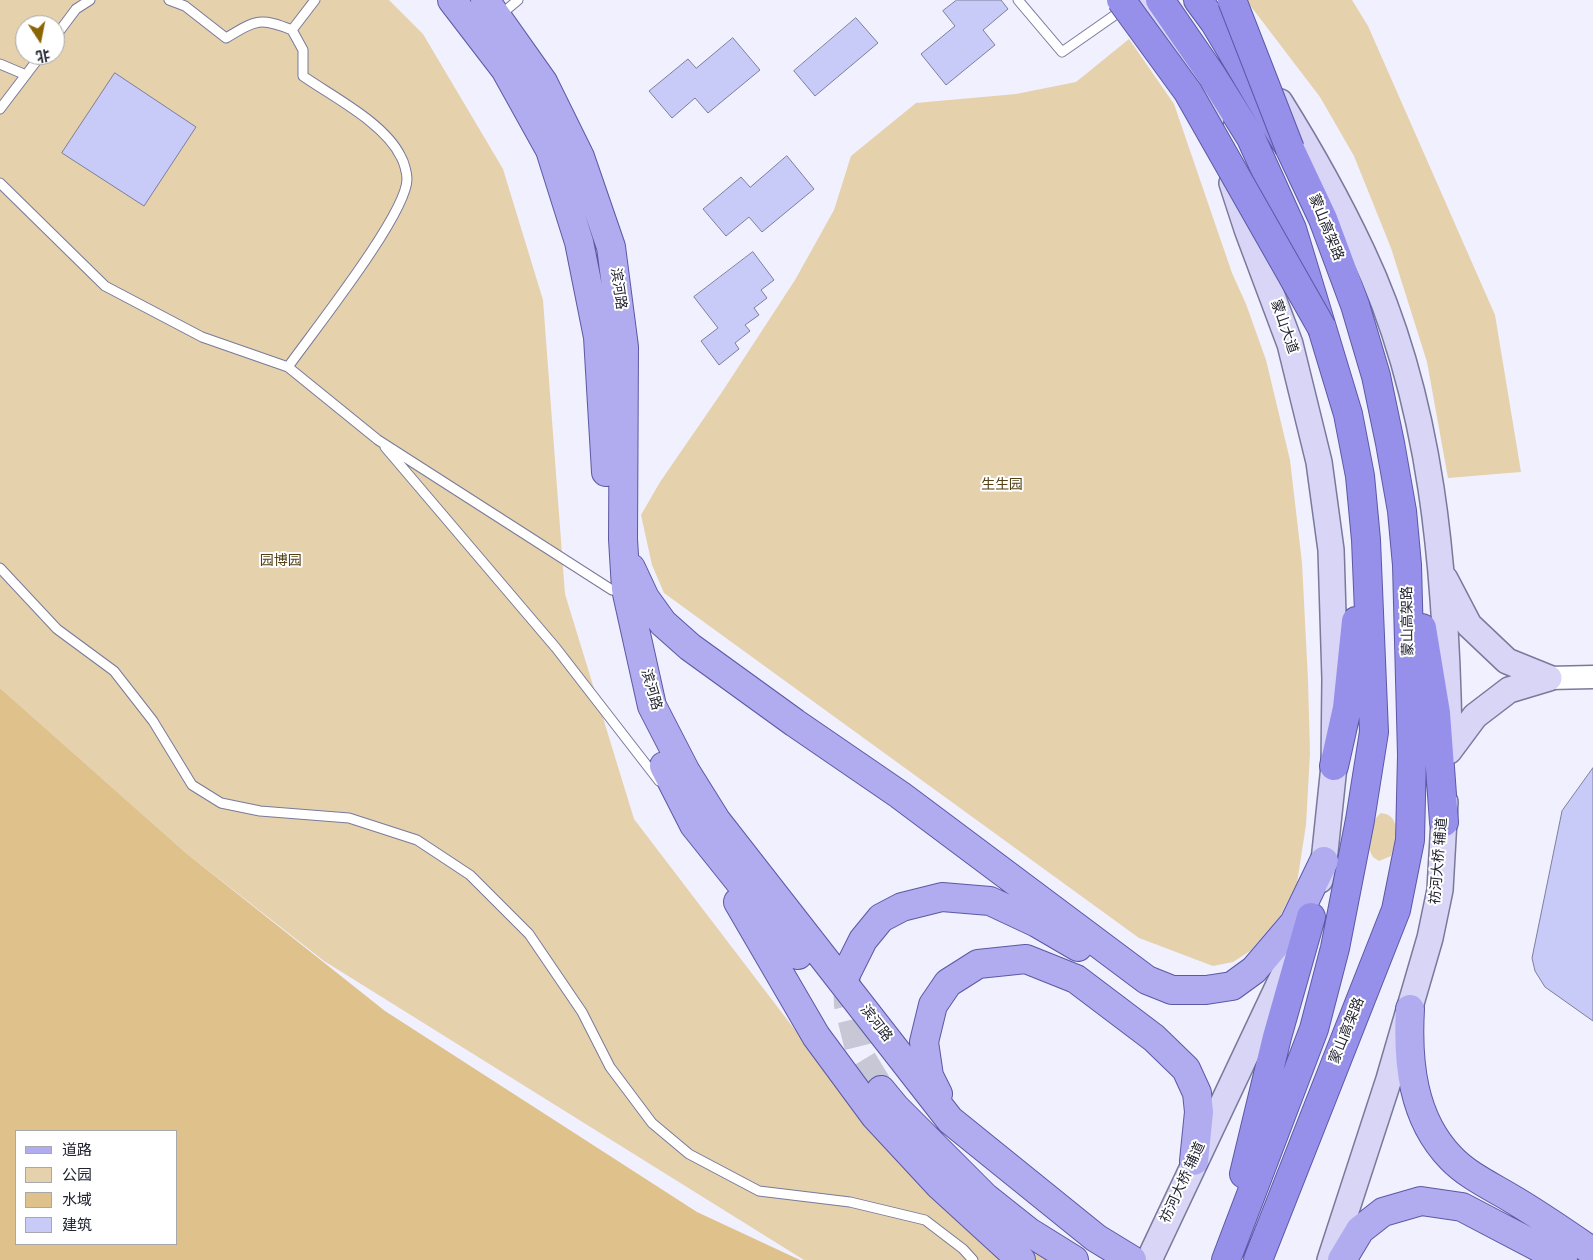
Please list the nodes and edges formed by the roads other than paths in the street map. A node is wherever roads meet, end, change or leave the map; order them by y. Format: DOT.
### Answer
graph roads {
  1 [pos="90,0"];
  2 [pos="169,0"];
  3 [pos="315,0"];
  4 [pos="452,0"];
  5 [pos="518,0"];
  6 [pos="1018,0"];
  7 [pos="1121,0"];
  8 [pos="1135,0"];
  9 [pos="1144,0"];
  10 [pos="1160,0"];
  11 [pos="1198,0"];
  12 [pos="1217,0"];
  13 [pos="1232,0"];
  14 [pos="491,8"];
  15 [pos="65,23"];
  16 [pos="292,30"];
  17 [pos="0,64"];
  18 [pos="34,65"];
  19 [pos="26,75"];
  20 [pos="0,109"];
  21 [pos="1290,150"];
  22 [pos="0,183"];
  23 [pos="1322,328"];
  24 [pos="288,367"];
  25 [pos="378,440"];
  26 [pos="623,539"];
  27 [pos="1366,548"];
  28 [pos="1407,566"];
  29 [pos="0,568"];
  30 [pos="1440,570"];
  31 [pos="612,590"];
  32 [pos="1593,676"];
  33 [pos="1550,678"];
  34 [pos="1336,679"];
  35 [pos="1449,751"];
  36 [pos="1334,766"];
  37 [pos="1444,822"];
  38 [pos="694,826"];
  39 [pos="1324,861"];
  40 [pos="1311,917"];
  41 [pos="846,974"];
  42 [pos="1147,980"];
  43 [pos="1410,1009"];
  44 [pos="881,1090"];
  45 [pos="950,1120"];
  46 [pos="1194,1161"];
  47 [pos="1593,1252"];
  48 [pos="1152,1253"];
  49 [pos="973,1260"];
  50 [pos="1021,1260"];
  51 [pos="1074,1260"];
  52 [pos="1104,1260"];
  53 [pos="1132,1260"];
  54 [pos="1225,1260"];
  55 [pos="1258,1260"];
  56 [pos="1330,1260"];
  57 [pos="1342,1260"];
  58 [pos="1563,1260"];
  1 -- 15 [label="lane"];
  2 -- 16 [label="lane"];
  3 -- 16 [label="lane"];
  4 -- 31 [label="main road, 滨河路"];
  5 -- 14 [label="lane"];
  6 -- 8 [label="lane"];
  7 -- 23 [label="highway, bridge"];
  9 -- 34 [label="main road, 蒙山大道"];
  10 -- 23 [label="highway, bridge"];
  11 -- 21 [label="highway, 蒙山高架路, bridge"];
  12 -- 30 [label="main road, 祊河大桥 辅道"];
  13 -- 21 [label="highway, bridge"];
  14 -- 26 [label="main road, 滨河路"];
  16 -- 24 [label="lane"];
  17 -- 19 [label="lane"];
  18 -- 19 [label="lane"];
  19 -- 20 [label="lane"];
  21 -- 28 [label="highway, 蒙山高架路"];
  22 -- 24 [label="lane"];
  23 -- 27 [label="highway"];
  24 -- 25 [label="lane"];
  25 -- 31 [label="lane"];
  25 -- 38 [label="lane"];
  26 -- 42 [label="main road"];
  26 -- 45 [label="main road, 滨河路"];
  27 -- 36 [label="highway"];
  27 -- 54 [label="highway"];
  28 -- 37 [label="highway"];
  28 -- 55 [label="highway, 蒙山高架路"];
  29 -- 49 [label="lane"];
  30 -- 33 [label="main road"];
  30 -- 35 [label="main road, 祊河大桥 辅道"];
  31 -- 38 [label="main road, 滨河路"];
  32 -- 33 [label="street"];
  33 -- 35 [label="main road"];
  34 -- 36 [label="main road, 祊河大桥 辅道"];
  35 -- 37 [label="main road, 祊河大桥 辅道"];
  36 -- 39 [label="main road, 祊河大桥 辅道"];
  37 -- 43 [label="main road, 祊河大桥 辅道"];
  38 -- 50 [label="main road"];
  38 -- 52 [label="main road, 滨河路"];
  39 -- 40 [label="main road, 祊河大桥 辅道"];
  39 -- 42 [label="main road"];
  40 -- 46 [label="main road, 祊河大桥 辅道"];
  40 -- 54 [label="highway"];
  41 -- 42 [label="main road"];
  43 -- 47 [label="main road"];
  43 -- 56 [label="main road, 祊河大桥 辅道"];
  44 -- 51 [label="main road"];
  45 -- 46 [label="main road"];
  45 -- 53 [label="main road, 滨河路"];
  46 -- 48 [label="main road, 祊河大桥 辅道"];
  57 -- 58 [label="main road"];
}
